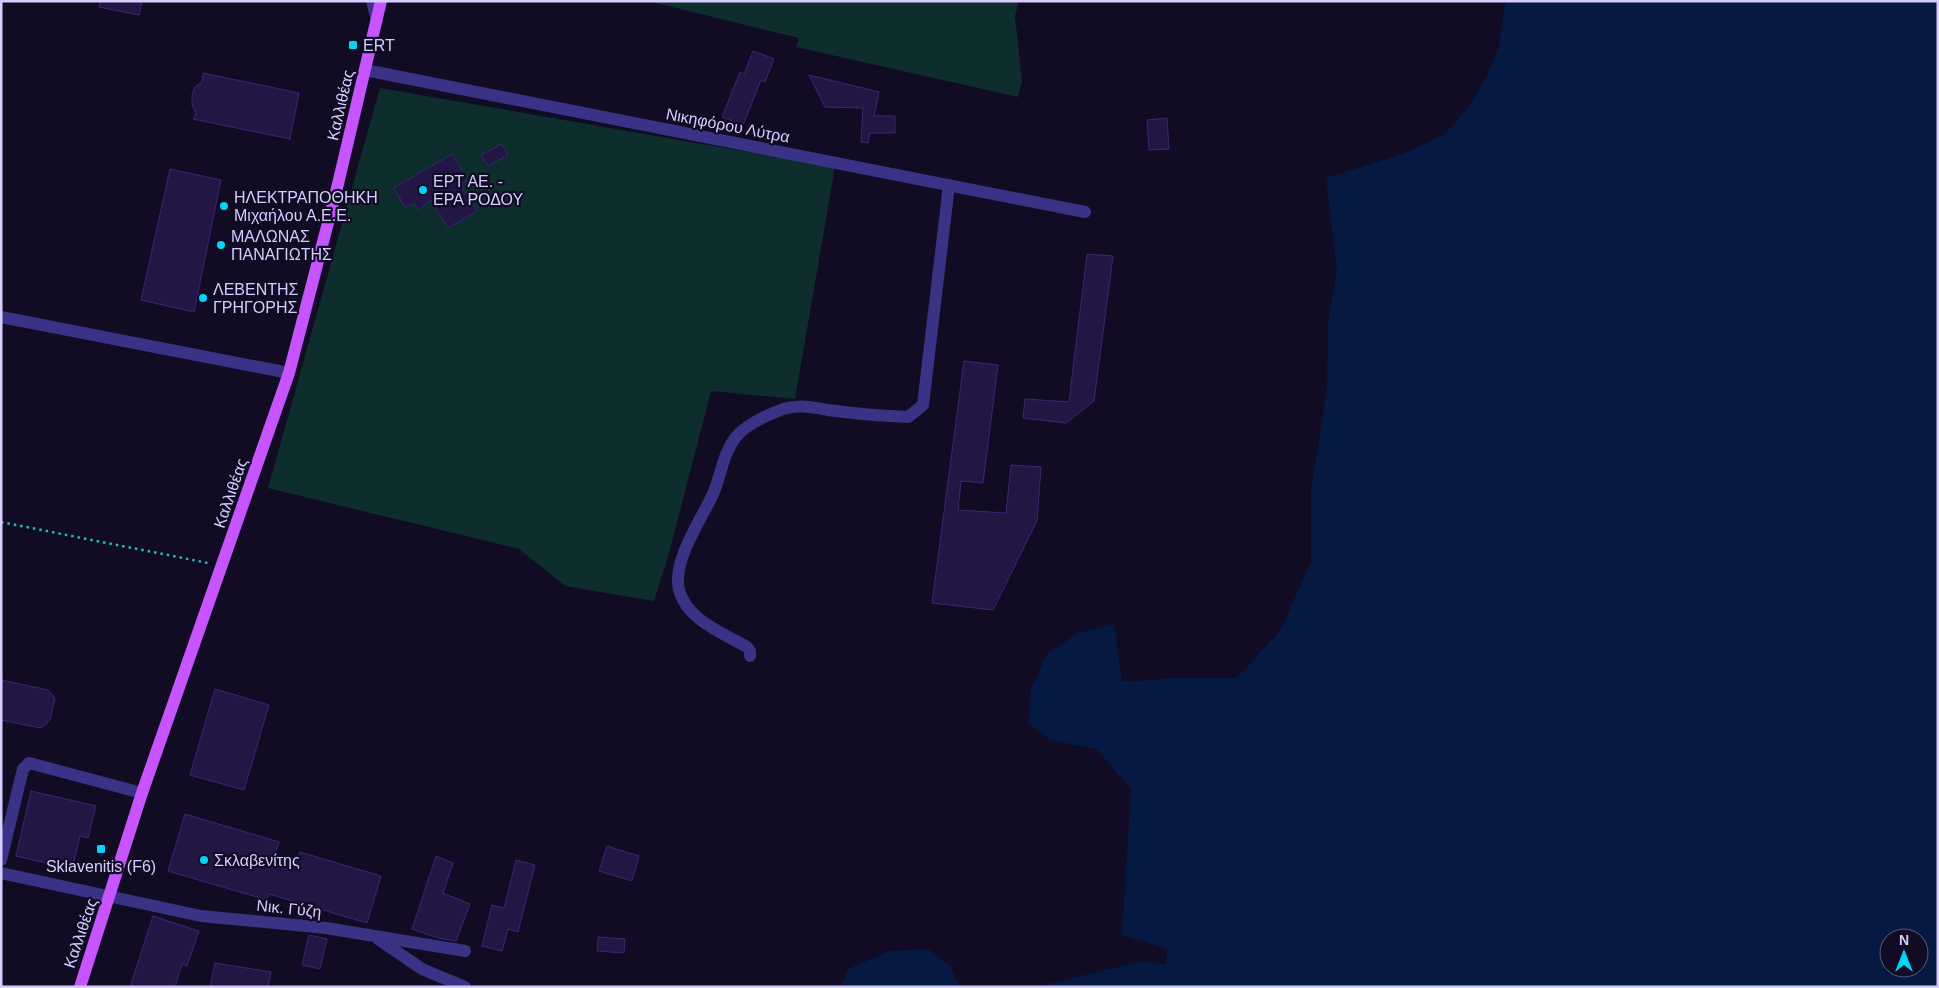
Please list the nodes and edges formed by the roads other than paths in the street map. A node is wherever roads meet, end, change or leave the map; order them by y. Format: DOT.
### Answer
graph roads {
  1 [pos="372,1"];
  2 [pos="381,1"];
  3 [pos="376,21"];
  4 [pos="365,70"];
  5 [pos="949,185"];
  6 [pos="1085,212"];
  7 [pos="1,318"];
  8 [pos="288,373"];
  9 [pos="750,656"];
  10 [pos="142,793"];
  11 [pos="1,860"];
  12 [pos="1,873"];
  13 [pos="110,896"];
  14 [pos="374,936"];
  15 [pos="465,951"];
  16 [pos="80,987"];
  17 [pos="465,987"];
  1 -- 3 [label="street"];
  2 -- 3 [label="main road, Καλλιθέας"];
  3 -- 4 [label="main road, Καλλιθέας"];
  4 -- 5 [label="street, Νικηφόρου Λύτρα"];
  4 -- 8 [label="main road, Καλλιθέας"];
  5 -- 6 [label="street, Νικηφόρου Λύτρα"];
  5 -- 9 [label="street"];
  7 -- 8 [label="street"];
  8 -- 10 [label="main road, Καλλιθέας"];
  10 -- 11 [label="street"];
  10 -- 13 [label="main road, Καλλιθέας"];
  12 -- 13 [label="street, Νικ. Γύζη"];
  13 -- 14 [label="street, Νικ. Γύζη"];
  13 -- 16 [label="main road, Καλλιθέας"];
  14 -- 15 [label="street, Νικ. Γύζη"];
  14 -- 17 [label="street"];
}
